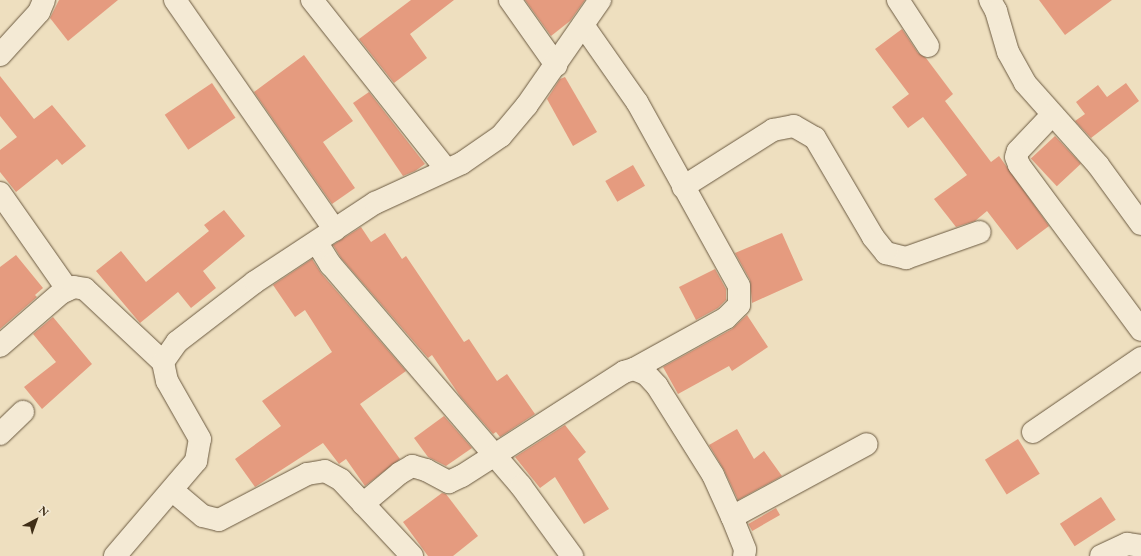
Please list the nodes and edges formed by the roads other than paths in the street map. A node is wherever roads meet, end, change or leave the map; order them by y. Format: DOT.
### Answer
graph roads {
  1 [pos="44,0"];
  2 [pos="175,0"];
  3 [pos="312,0"];
  4 [pos="510,0"];
  5 [pos="600,0"];
  6 [pos="898,0"];
  7 [pos="999,4"];
  8 [pos="583,25"];
  9 [pos="928,46"];
  10 [pos="0,55"];
  11 [pos="556,65"];
  12 [pos="1052,115"];
  13 [pos="446,169"];
  14 [pos="683,188"];
  15 [pos="0,193"];
  16 [pos="1141,224"];
  17 [pos="335,230"];
  18 [pos="980,232"];
  19 [pos="317,243"];
  20 [pos="68,290"];
  21 [pos="1141,330"];
  22 [pos="0,346"];
  23 [pos="1141,358"];
  24 [pos="163,362"];
  25 [pos="634,369"];
  26 [pos="23,412"];
  27 [pos="1033,432"];
  28 [pos="0,434"];
  29 [pos="867,444"];
  30 [pos="494,455"];
  31 [pos="173,491"];
  32 [pos="363,504"];
  33 [pos="732,517"];
  34 [pos="1141,546"];
  35 [pos="115,556"];
  36 [pos="412,556"];
  37 [pos="572,556"];
  38 [pos="744,556"];
  39 [pos="1101,556"];
  1 -- 10 [label="street"];
  2 -- 17 [label="street"];
  3 -- 13 [label="street"];
  4 -- 11 [label="street"];
  5 -- 8 [label="street"];
  6 -- 9 [label="street"];
  7 -- 12 [label="street"];
  8 -- 11 [label="street"];
  8 -- 14 [label="street"];
  11 -- 13 [label="street"];
  12 -- 16 [label="street"];
  12 -- 21 [label="street"];
  13 -- 17 [label="street"];
  14 -- 18 [label="street"];
  14 -- 25 [label="street"];
  15 -- 20 [label="street"];
  17 -- 19 [label="street"];
  19 -- 24 [label="street"];
  19 -- 30 [label="street"];
  20 -- 22 [label="street"];
  20 -- 24 [label="street"];
  23 -- 27 [label="street"];
  24 -- 31 [label="street"];
  25 -- 30 [label="street"];
  25 -- 33 [label="street"];
  26 -- 28 [label="street"];
  29 -- 33 [label="street"];
  30 -- 32 [label="street"];
  30 -- 37 [label="street"];
  31 -- 32 [label="street"];
  31 -- 35 [label="street"];
  32 -- 36 [label="street"];
  33 -- 38 [label="street"];
  34 -- 39 [label="street"];
}
